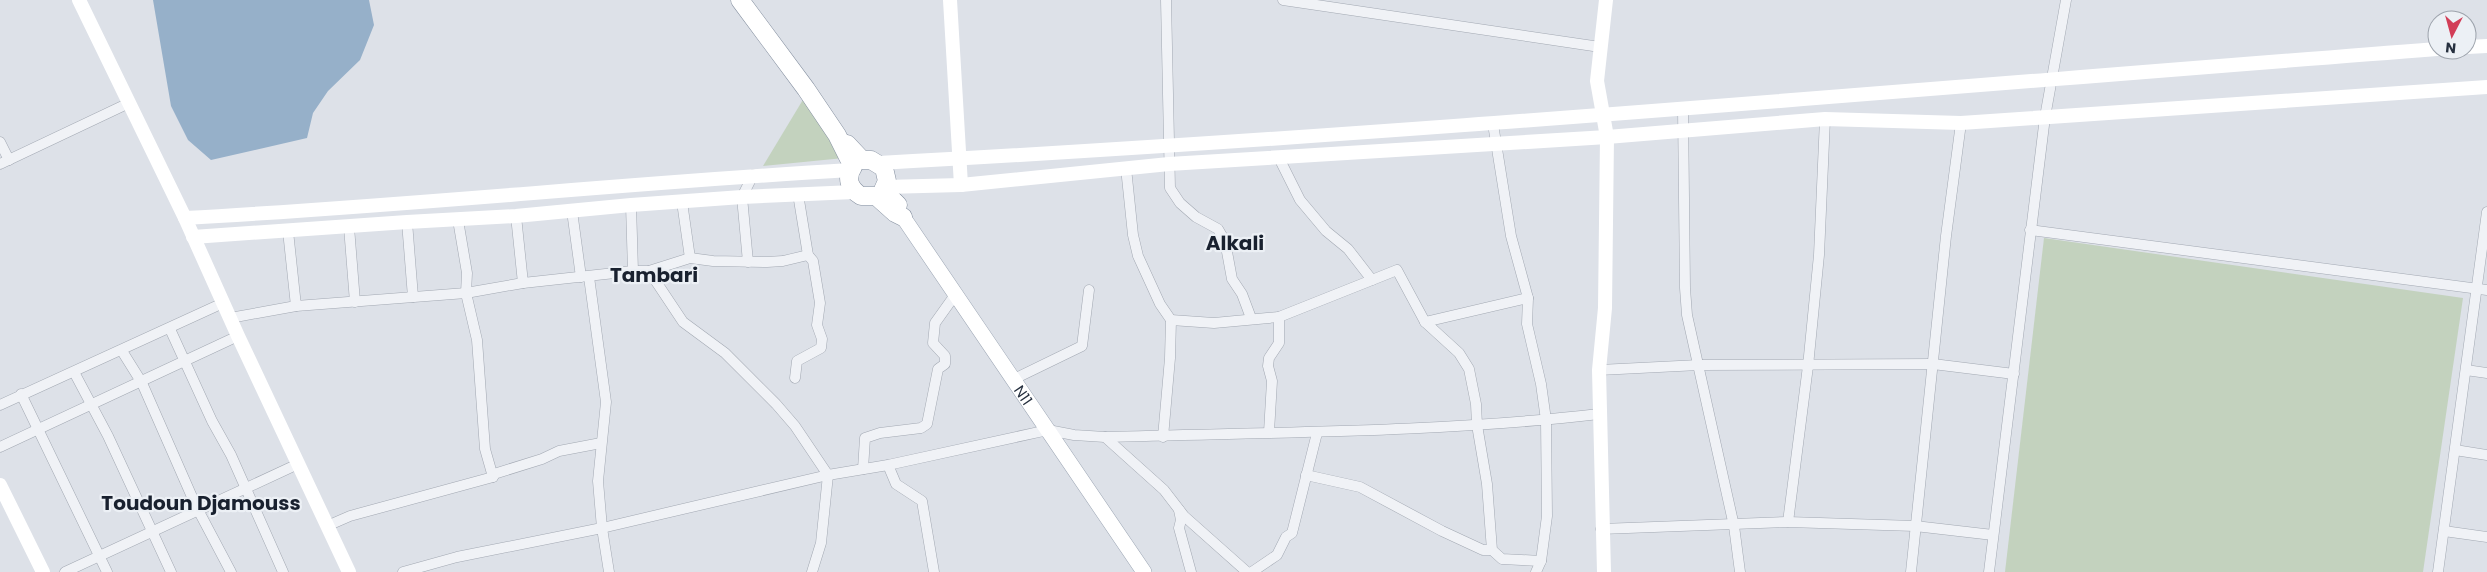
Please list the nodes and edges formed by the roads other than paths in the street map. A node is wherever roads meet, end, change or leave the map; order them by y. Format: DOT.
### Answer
graph roads {
  1 [pos="79,0"];
  2 [pos="740,0"];
  3 [pos="950,0"];
  4 [pos="1166,0"];
  5 [pos="1284,0"];
  6 [pos="1606,0"];
  7 [pos="2066,0"];
  8 [pos="1600,47"];
  9 [pos="2427,51"];
  10 [pos="2051,79"];
  11 [pos="2487,88"];
  12 [pos="128,102"];
  13 [pos="1683,108"];
  14 [pos="1604,114"];
  15 [pos="2045,116"];
  16 [pos="1825,119"];
  17 [pos="1961,122"];
  18 [pos="1494,124"];
  19 [pos="1684,130"];
  20 [pos="1607,137"];
  21 [pos="0,142"];
  22 [pos="1497,143"];
  23 [pos="1170,147"];
  24 [pos="961,157"];
  25 [pos="1279,158"];
  26 [pos="4,162"];
  27 [pos="880,163"];
  28 [pos="1169,164"];
  29 [pos="855,166"];
  30 [pos="1126,168"];
  31 [pos="753,175"];
  32 [pos="961,185"];
  33 [pos="881,191"];
  34 [pos="854,192"];
  35 [pos="798,194"];
  36 [pos="742,197"];
  37 [pos="682,202"];
  38 [pos="631,205"];
  39 [pos="572,211"];
  40 [pos="2487,212"];
  41 [pos="516,216"];
  42 [pos="185,218"];
  43 [pos="903,218"];
  44 [pos="458,220"];
  45 [pos="407,222"];
  46 [pos="349,227"];
  47 [pos="2030,230"];
  48 [pos="288,232"];
  49 [pos="193,237"];
  50 [pos="808,255"];
  51 [pos="690,258"];
  52 [pos="748,262"];
  53 [pos="633,271"];
  54 [pos="649,271"];
  55 [pos="585,277"];
  56 [pos="1372,280"];
  57 [pos="523,283"];
  58 [pos="2482,289"];
  59 [pos="1088,290"];
  60 [pos="466,292"];
  61 [pos="955,295"];
  62 [pos="413,297"];
  63 [pos="1528,298"];
  64 [pos="355,302"];
  65 [pos="223,303"];
  66 [pos="296,306"];
  67 [pos="1279,317"];
  68 [pos="230,318"];
  69 [pos="1251,318"];
  70 [pos="1171,320"];
  71 [pos="1425,322"];
  72 [pos="170,329"];
  73 [pos="238,336"];
  74 [pos="122,351"];
  75 [pos="185,362"];
  76 [pos="1932,364"];
  77 [pos="1699,365"];
  78 [pos="1808,366"];
  79 [pos="1599,370"];
  80 [pos="2466,370"];
  81 [pos="74,372"];
  82 [pos="2487,373"];
  83 [pos="2014,374"];
  84 [pos="795,378"];
  85 [pos="1014,378"];
  86 [pos="142,383"];
  87 [pos="20,394"];
  88 [pos="92,403"];
  89 [pos="0,405"];
  90 [pos="1600,414"];
  91 [pos="1546,420"];
  92 [pos="1477,425"];
  93 [pos="38,428"];
  94 [pos="1048,430"];
  95 [pos="1268,432"];
  96 [pos="1317,433"];
  97 [pos="1105,437"];
  98 [pos="1162,437"];
  99 [pos="601,443"];
  100 [pos="0,447"];
  101 [pos="2455,450"];
  102 [pos="2487,455"];
  103 [pos="298,464"];
  104 [pos="888,465"];
  105 [pos="863,469"];
  106 [pos="828,475"];
  107 [pos="1306,475"];
  108 [pos="493,477"];
  109 [pos="0,485"];
  110 [pos="246,488"];
  111 [pos="1179,508"];
  112 [pos="200,510"];
  113 [pos="1788,522"];
  114 [pos="327,526"];
  115 [pos="1734,526"];
  116 [pos="1914,526"];
  117 [pos="602,528"];
  118 [pos="1601,529"];
  119 [pos="2444,531"];
  120 [pos="151,532"];
  121 [pos="1993,535"];
  122 [pos="2487,536"];
  123 [pos="1492,550"];
  124 [pos="99,556"];
  125 [pos="1541,561"];
  126 [pos="43,572"];
  127 [pos="65,572"];
  128 [pos="107,572"];
  129 [pos="170,572"];
  130 [pos="231,572"];
  131 [pos="283,572"];
  132 [pos="349,572"];
  133 [pos="403,572"];
  134 [pos="609,572"];
  135 [pos="812,572"];
  136 [pos="934,572"];
  137 [pos="1144,572"];
  138 [pos="1191,572"];
  139 [pos="1247,572"];
  140 [pos="1252,572"];
  141 [pos="1536,572"];
  142 [pos="1604,572"];
  143 [pos="1740,572"];
  144 [pos="1911,572"];
  145 [pos="1989,572"];
  146 [pos="2438,572"];
  1 -- 12 [label="street"];
  2 -- 29 [label="highway"];
  3 -- 24 [label="street"];
  4 -- 23 [label="street"];
  5 -- 8 [label="street"];
  6 -- 8 [label="street"];
  7 -- 10 [label="street"];
  8 -- 14 [label="street"];
  9 -- 10 [label="street"];
  10 -- 13 [label="street"];
  10 -- 15 [label="street"];
  11 -- 15 [label="street"];
  12 -- 26 [label="street"];
  12 -- 42 [label="street"];
  13 -- 14 [label="street"];
  13 -- 19 [label="street"];
  14 -- 18 [label="street"];
  14 -- 20 [label="street"];
  15 -- 17 [label="street"];
  15 -- 47 [label="street"];
  16 -- 17 [label="street"];
  16 -- 19 [label="street"];
  16 -- 78 [label="street"];
  17 -- 76 [label="street"];
  18 -- 22 [label="street"];
  18 -- 23 [label="street"];
  19 -- 20 [label="street"];
  19 -- 77 [label="street"];
  20 -- 22 [label="street"];
  20 -- 79 [label="street"];
  21 -- 26 [label="street"];
  22 -- 25 [label="street"];
  22 -- 63 [label="street"];
  23 -- 24 [label="street"];
  23 -- 28 [label="street"];
  24 -- 27 [label="street"];
  24 -- 32 [label="street"];
  25 -- 28 [label="street"];
  25 -- 56 [label="street"];
  27 -- 29 [label="highway"];
  27 -- 33 [label="highway"];
  28 -- 30 [label="street"];
  28 -- 69 [label="street"];
  29 -- 31 [label="street"];
  29 -- 34 [label="highway"];
  30 -- 32 [label="street"];
  30 -- 70 [label="street"];
  31 -- 36 [label="street"];
  31 -- 42 [label="street"];
  32 -- 33 [label="street"];
  33 -- 34 [label="highway"];
  33 -- 43 [label="highway"];
  34 -- 35 [label="street"];
  35 -- 36 [label="street"];
  35 -- 50 [label="street"];
  36 -- 37 [label="street"];
  36 -- 52 [label="street"];
  37 -- 38 [label="street"];
  37 -- 51 [label="street"];
  38 -- 39 [label="street"];
  38 -- 53 [label="street"];
  39 -- 41 [label="street"];
  39 -- 55 [label="street"];
  40 -- 58 [label="street"];
  41 -- 44 [label="street"];
  41 -- 57 [label="street"];
  42 -- 49 [label="street"];
  43 -- 61 [label="main road, N11"];
  44 -- 45 [label="street"];
  44 -- 60 [label="street"];
  45 -- 46 [label="street"];
  45 -- 62 [label="street"];
  46 -- 48 [label="street"];
  46 -- 64 [label="street"];
  47 -- 58 [label="street"];
  47 -- 83 [label="street"];
  48 -- 49 [label="street"];
  48 -- 66 [label="street"];
  49 -- 65 [label="street"];
  50 -- 52 [label="street"];
  50 -- 84 [label="street"];
  51 -- 52 [label="street"];
  51 -- 54 [label="street"];
  53 -- 54 [label="street"];
  53 -- 55 [label="street"];
  54 -- 106 [label="street"];
  55 -- 57 [label="street"];
  55 -- 99 [label="street"];
  56 -- 67 [label="street"];
  56 -- 71 [label="street"];
  57 -- 60 [label="street"];
  58 -- 80 [label="street"];
  59 -- 85 [label="street"];
  60 -- 62 [label="street"];
  60 -- 108 [label="street"];
  61 -- 85 [label="main road, N11"];
  61 -- 105 [label="street"];
  62 -- 64 [label="street"];
  63 -- 71 [label="street"];
  63 -- 91 [label="street"];
  64 -- 66 [label="street"];
  65 -- 68 [label="street"];
  65 -- 72 [label="street"];
  66 -- 68 [label="street"];
  67 -- 69 [label="street"];
  67 -- 95 [label="street"];
  68 -- 73 [label="street"];
  69 -- 70 [label="street"];
  70 -- 98 [label="street"];
  71 -- 92 [label="street"];
  72 -- 74 [label="street"];
  72 -- 75 [label="street"];
  73 -- 75 [label="street"];
  73 -- 103 [label="street"];
  74 -- 81 [label="street"];
  74 -- 86 [label="street"];
  75 -- 86 [label="street"];
  75 -- 110 [label="street"];
  76 -- 78 [label="street"];
  76 -- 83 [label="street"];
  76 -- 116 [label="street"];
  77 -- 78 [label="street"];
  77 -- 79 [label="street"];
  77 -- 115 [label="street"];
  78 -- 113 [label="street"];
  79 -- 90 [label="street"];
  80 -- 82 [label="street"];
  80 -- 101 [label="street"];
  81 -- 87 [label="street"];
  81 -- 88 [label="street"];
  83 -- 121 [label="street"];
  85 -- 94 [label="main road, N11"];
  86 -- 88 [label="street"];
  86 -- 112 [label="street"];
  87 -- 89 [label="street"];
  87 -- 93 [label="street"];
  88 -- 93 [label="street"];
  88 -- 120 [label="street"];
  90 -- 91 [label="street"];
  90 -- 118 [label="street"];
  91 -- 92 [label="street"];
  91 -- 125 [label="street"];
  92 -- 96 [label="street"];
  92 -- 123 [label="street"];
  93 -- 100 [label="street"];
  93 -- 124 [label="street"];
  94 -- 97 [label="street"];
  94 -- 104 [label="street"];
  94 -- 137 [label="main road, N11"];
  95 -- 96 [label="street"];
  95 -- 98 [label="street"];
  96 -- 107 [label="street"];
  97 -- 98 [label="street"];
  97 -- 111 [label="street"];
  99 -- 108 [label="street"];
  99 -- 117 [label="street"];
  101 -- 102 [label="street"];
  101 -- 119 [label="street"];
  103 -- 110 [label="street"];
  103 -- 114 [label="street"];
  104 -- 105 [label="street"];
  104 -- 136 [label="street"];
  105 -- 106 [label="street"];
  106 -- 117 [label="street"];
  106 -- 135 [label="street"];
  107 -- 123 [label="street"];
  107 -- 140 [label="street"];
  108 -- 114 [label="street"];
  109 -- 126 [label="street"];
  110 -- 112 [label="street"];
  110 -- 131 [label="street"];
  111 -- 138 [label="street"];
  111 -- 139 [label="street"];
  112 -- 120 [label="street"];
  112 -- 130 [label="street"];
  113 -- 115 [label="street"];
  113 -- 116 [label="street"];
  114 -- 132 [label="street"];
  115 -- 118 [label="street"];
  115 -- 143 [label="street"];
  116 -- 121 [label="street"];
  116 -- 144 [label="street"];
  117 -- 133 [label="street"];
  117 -- 134 [label="street"];
  118 -- 142 [label="street"];
  119 -- 122 [label="street"];
  119 -- 146 [label="street"];
  120 -- 124 [label="street"];
  120 -- 129 [label="street"];
  121 -- 145 [label="street"];
  123 -- 125 [label="street"];
  124 -- 127 [label="street"];
  124 -- 128 [label="street"];
  125 -- 141 [label="street"];
}
